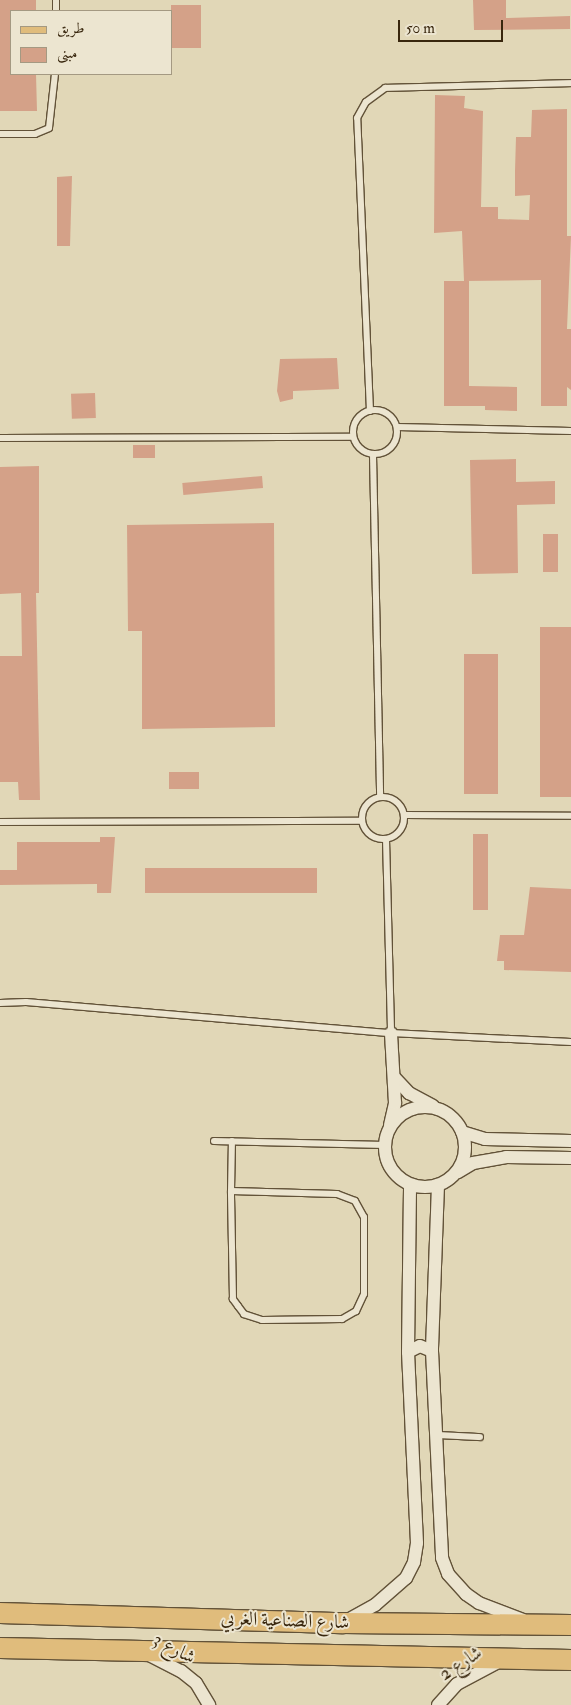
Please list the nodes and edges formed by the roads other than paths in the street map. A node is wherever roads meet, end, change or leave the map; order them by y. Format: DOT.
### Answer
graph roads {
  1 [pos="55,75"];
  2 [pos="571,84"];
  3 [pos="0,134"];
  4 [pos="370,411"];
  5 [pos="397,428"];
  6 [pos="571,431"];
  7 [pos="353,437"];
  8 [pos="0,438"];
  9 [pos="372,455"];
  10 [pos="380,797"];
  11 [pos="404,815"];
  12 [pos="571,816"];
  13 [pos="362,821"];
  14 [pos="0,822"];
  15 [pos="386,839"];
  16 [pos="0,1004"];
  17 [pos="391,1033"];
  18 [pos="571,1042"];
  19 [pos="395,1078"];
  20 [pos="437,1108"];
  21 [pos="388,1131"];
  22 [pos="462,1132"];
  23 [pos="214,1141"];
  24 [pos="232,1141"];
  25 [pos="571,1141"];
  26 [pos="385,1145"];
  27 [pos="571,1158"];
  28 [pos="452,1177"];
  29 [pos="410,1185"];
  30 [pos="438,1185"];
  31 [pos="230,1191"];
  32 [pos="432,1351"];
  33 [pos="408,1352"];
  34 [pos="436,1435"];
  35 [pos="480,1437"];
  36 [pos="0,1612"];
  37 [pos="343,1623"];
  38 [pos="537,1625"];
  39 [pos="571,1626"];
  40 [pos="0,1648"];
  41 [pos="137,1650"];
  42 [pos="506,1659"];
  43 [pos="571,1660"];
  44 [pos="209,1705"];
  45 [pos="438,1705"];
  1 -- 3 [label="lane"];
  2 -- 4 [label="lane"];
  4 -- 5 [label="lane"];
  4 -- 7 [label="lane"];
  5 -- 6 [label="lane"];
  5 -- 9 [label="lane"];
  7 -- 8 [label="lane"];
  7 -- 9 [label="lane"];
  9 -- 10 [label="lane"];
  10 -- 11 [label="lane"];
  10 -- 13 [label="lane"];
  11 -- 12 [label="lane"];
  11 -- 15 [label="lane"];
  13 -- 14 [label="lane"];
  13 -- 15 [label="lane"];
  15 -- 17 [label="lane"];
  16 -- 17 [label="lane"];
  17 -- 18 [label="lane"];
  17 -- 19 [label="street"];
  19 -- 20 [label="street"];
  19 -- 21 [label="street"];
  20 -- 21 [label="street"];
  20 -- 22 [label="street"];
  21 -- 26 [label="street"];
  22 -- 25 [label="street"];
  22 -- 28 [label="street"];
  23 -- 24 [label="lane"];
  24 -- 26 [label="lane"];
  24 -- 31 [label="lane"];
  26 -- 29 [label="street"];
  27 -- 28 [label="street"];
  28 -- 30 [label="street"];
  29 -- 30 [label="street"];
  29 -- 33 [label="street"];
  30 -- 32 [label="street"];
  31 -- 31 [label="lane"];
  32 -- 33 [label="street"];
  32 -- 34 [label="street"];
  33 -- 37 [label="street"];
  34 -- 35 [label="lane"];
  34 -- 38 [label="street"];
  36 -- 37 [label="main road, شارع الصناعية الغربي"];
  37 -- 38 [label="main road, شارع الصناعية الغربي"];
  38 -- 39 [label="main road, شارع الصناعية الغربي"];
  40 -- 41 [label="main road, شارع الصناعية الغربي"];
  41 -- 42 [label="main road, شارع الصناعية الغربي"];
  41 -- 44 [label="street, شارع 3"];
  42 -- 43 [label="main road, شارع الصناعية الغربي"];
  42 -- 45 [label="street, شارع 2"];
}
